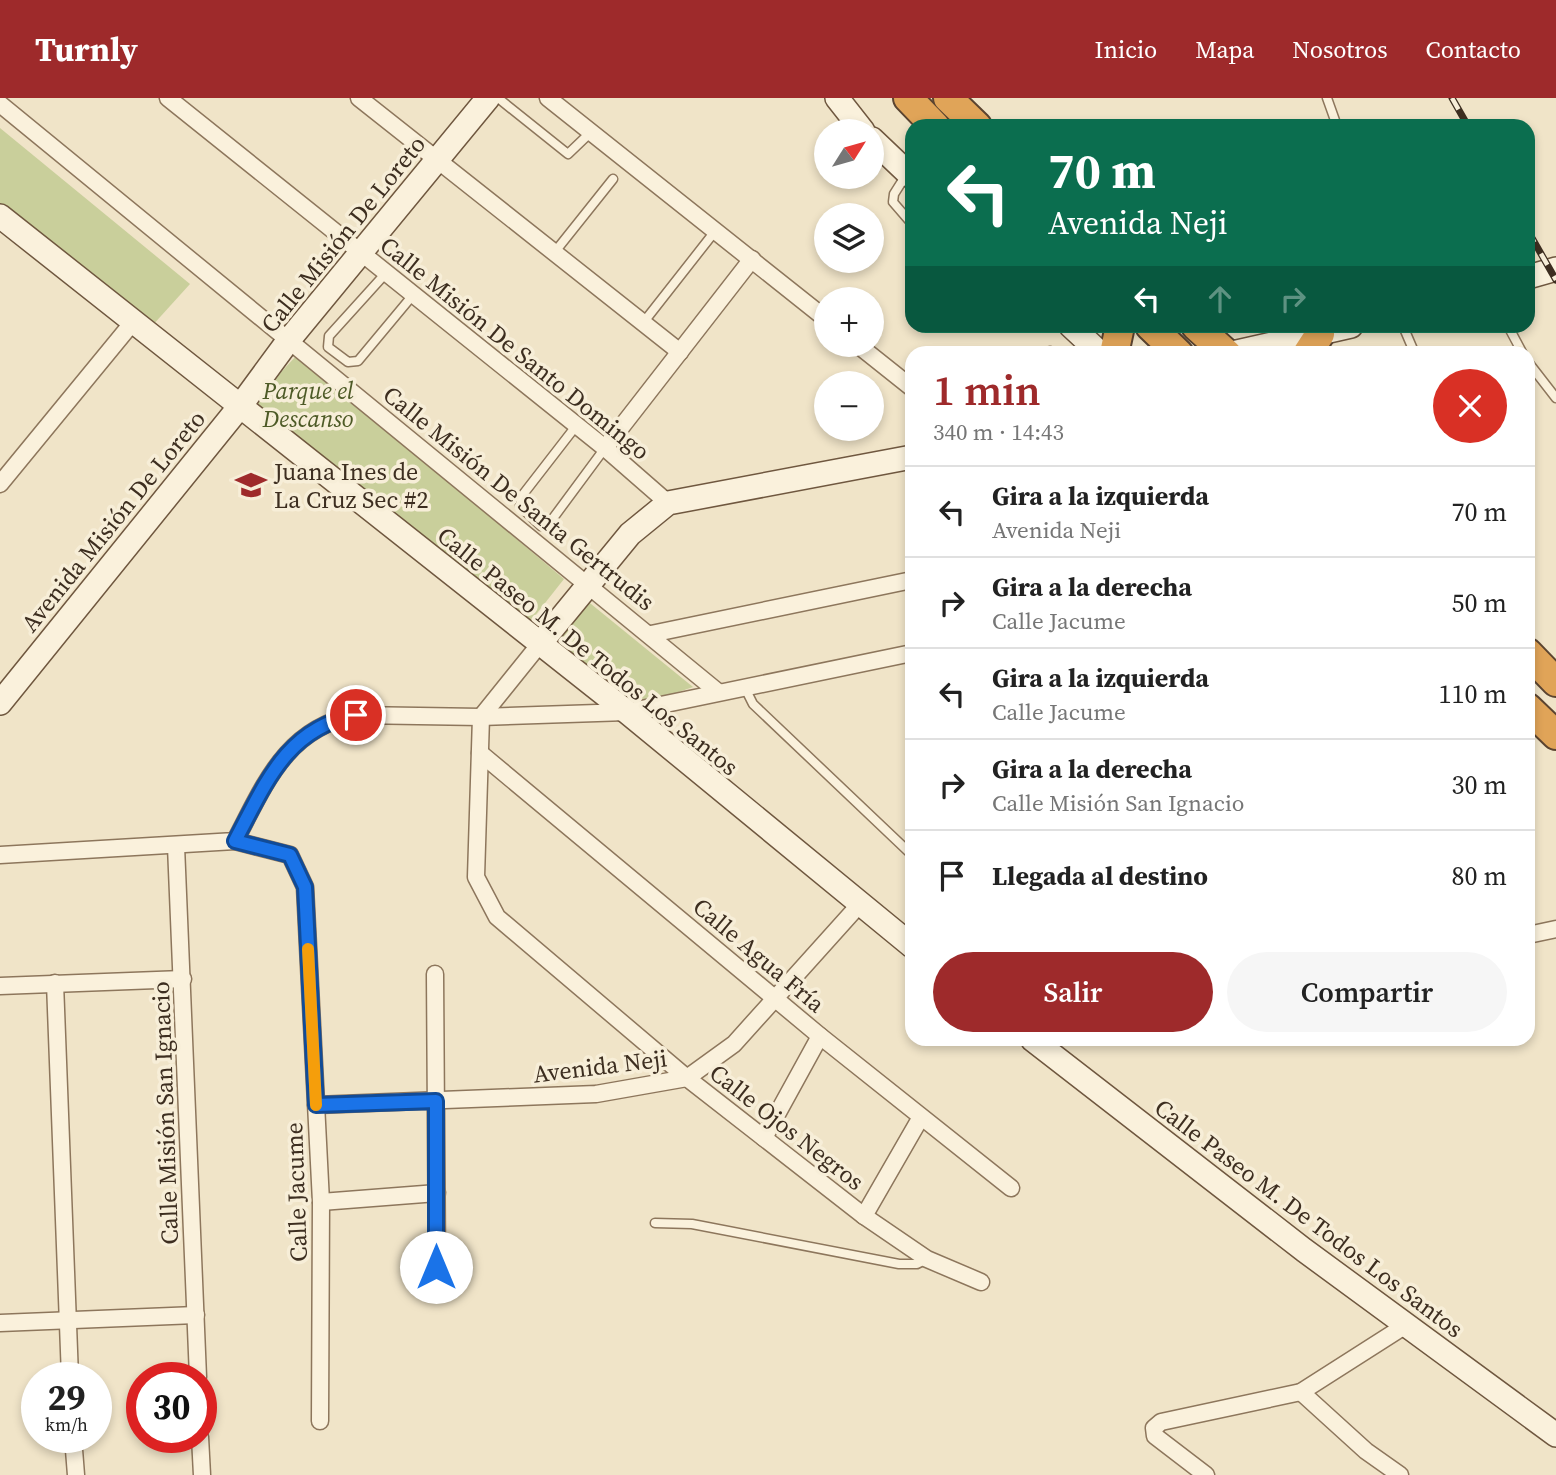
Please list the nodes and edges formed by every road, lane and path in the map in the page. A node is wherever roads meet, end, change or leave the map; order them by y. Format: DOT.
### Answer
graph roads {
  1 [pos="168,98"];
  2 [pos="359,98"];
  3 [pos="488,98"];
  4 [pos="498,98"];
  5 [pos="548,98"];
  6 [pos="837,98"];
  7 [pos="908,98"];
  8 [pos="948,98"];
  9 [pos="1327,98"];
  10 [pos="0,104"];
  11 [pos="854,119"];
  12 [pos="928,119"];
  13 [pos="970,119"];
  14 [pos="1334,119"];
  15 [pos="591,132"];
  16 [pos="884,151"];
  17 [pos="438,161"];
  18 [pos="905,171"];
  19 [pos="613,179"];
  20 [pos="905,180"];
  21 [pos="0,216"];
  22 [pos="905,216"];
  23 [pos="716,230"];
  24 [pos="361,253"];
  25 [pos="554,253"];
  26 [pos="752,259"];
  27 [pos="1556,269"];
  28 [pos="386,273"];
  29 [pos="1535,274"];
  30 [pos="413,295"];
  31 [pos="814,309"];
  32 [pos="133,322"];
  33 [pos="643,323"];
  34 [pos="1078,333"];
  35 [pos="1157,333"];
  36 [pos="1204,333"];
  37 [pos="1314,338"];
  38 [pos="288,341"];
  39 [pos="1092,346"];
  40 [pos="1171,346"];
  41 [pos="1218,346"];
  42 [pos="1270,346"];
  43 [pos="680,352"];
  44 [pos="873,357"];
  45 [pos="1535,371"];
  46 [pos="905,382"];
  47 [pos="1556,398"];
  48 [pos="241,405"];
  49 [pos="576,426"];
  50 [pos="605,448"];
  51 [pos="905,458"];
  52 [pos="0,484"];
  53 [pos="668,503"];
  54 [pos="905,581"];
  55 [pos="590,583"];
  56 [pos="651,634"];
  57 [pos="539,645"];
  58 [pos="905,654"];
  59 [pos="1535,660"];
  60 [pos="1556,682"];
  61 [pos="744,686"];
  62 [pos="718,692"];
  63 [pos="2,696"];
  64 [pos="627,712"];
  65 [pos="1535,715"];
  66 [pos="481,717"];
  67 [pos="1556,735"];
  68 [pos="480,754"];
  69 [pos="235,841"];
  70 [pos="176,846"];
  71 [pos="905,848"];
  72 [pos="0,855"];
  73 [pos="859,905"];
  74 [pos="1556,929"];
  75 [pos="1535,934"];
  76 [pos="905,941"];
  77 [pos="435,974"];
  78 [pos="183,979"];
  79 [pos="55,983"];
  80 [pos="0,986"];
  81 [pos="777,999"];
  82 [pos="820,1036"];
  83 [pos="1041,1046"];
  84 [pos="687,1078"];
  85 [pos="436,1101"];
  86 [pos="316,1105"];
  87 [pos="921,1117"];
  88 [pos="764,1138"];
  89 [pos="1011,1188"];
  90 [pos="437,1193"];
  91 [pos="321,1202"];
  92 [pos="864,1216"];
  93 [pos="655,1223"];
  94 [pos="927,1259"];
  95 [pos="436,1267"];
  96 [pos="981,1282"];
  97 [pos="196,1315"];
  98 [pos="66,1320"];
  99 [pos="0,1323"];
  100 [pos="1406,1325"];
  101 [pos="69,1362"];
  102 [pos="198,1362"];
  103 [pos="1301,1392"];
  104 [pos="320,1421"];
  105 [pos="1556,1435"];
  106 [pos="74,1453"];
  107 [pos="201,1453"];
  108 [pos="76,1475"];
  109 [pos="202,1475"];
  110 [pos="1206,1475"];
  111 [pos="1399,1475"];
  1 -- 24 [label="street, Calle Misión De Santo Domingo"];
  2 -- 17 [label="street"];
  3 -- 17 [label="main road, Calle Misión De Loreto"];
  4 -- 15 [label="lane"];
  5 -- 15 [label="street"];
  6 -- 11 [label="main road"];
  7 -- 12 [label="highway"];
  8 -- 13 [label="highway"];
  9 -- 14 [label="lane"];
  10 -- 38 [label="street, Calle Misión De Santa Gertrudis"];
  15 -- 23 [label="street"];
  16 -- 18 [label="main road"];
  17 -- 24 [label="main road, Calle Misión De Loreto"];
  17 -- 25 [label="street"];
  19 -- 25 [label="lane"];
  20 -- 22 [label="lane"];
  21 -- 32 [label="main road, Calle Paseo M. De Todos Los Santos"];
  23 -- 26 [label="street"];
  23 -- 33 [label="lane"];
  24 -- 28 [label="street, Calle Misión De Santo Domingo"];
  24 -- 38 [label="main road, Calle Misión De Loreto"];
  25 -- 33 [label="street"];
  26 -- 31 [label="street"];
  26 -- 43 [label="street"];
  27 -- 29 [label="main road"];
  28 -- 30 [label="street, Calle Misión De Santo Domingo"];
  28 -- 30 [label="lane"];
  30 -- 49 [label="street, Calle Misión De Santo Domingo"];
  32 -- 48 [label="main road, Calle Paseo M. De Todos Los Santos"];
  32 -- 52 [label="street"];
  33 -- 43 [label="street"];
  34 -- 39 [label="main road"];
  35 -- 40 [label="highway"];
  36 -- 41 [label="highway"];
  37 -- 42 [label="main road"];
  38 -- 48 [label="main road, Calle Misión De Loreto"];
  38 -- 55 [label="street, Calle Misión De Santa Gertrudis"];
  43 -- 50 [label="street"];
  44 -- 46 [label="street"];
  45 -- 47 [label="lane"];
  48 -- 57 [label="main road, Calle Paseo M. De Todos Los Santos"];
  48 -- 63 [label="main road, Avenida Misión De Loreto"];
  49 -- 50 [label="street, Calle Misión De Santo Domingo"];
  49 -- 50 [label="lane"];
  50 -- 53 [label="street, Calle Misión De Santo Domingo"];
  51 -- 53 [label="main road"];
  53 -- 55 [label="main road"];
  54 -- 56 [label="street, Calle Misión De Santa Gertrudis"];
  55 -- 56 [label="street, Calle Misión De Santa Gertrudis"];
  55 -- 57 [label="main road"];
  56 -- 62 [label="street, Calle Misión De Santa Gertrudis"];
  57 -- 64 [label="main road, Calle Paseo M. De Todos Los Santos"];
  57 -- 66 [label="street"];
  58 -- 61 [label="street"];
  59 -- 60 [label="highway"];
  61 -- 62 [label="street"];
  61 -- 71 [label="lane"];
  62 -- 64 [label="street"];
  64 -- 66 [label="street"];
  64 -- 73 [label="main road, Calle Paseo M. De Todos Los Santos"];
  65 -- 67 [label="highway"];
  66 -- 68 [label="street"];
  66 -- 69 [label="street"];
  68 -- 81 [label="street, Calle Agua Fría"];
  68 -- 84 [label="street, Calle Ojos Negros"];
  69 -- 70 [label="street"];
  69 -- 86 [label="street, Calle Jacume"];
  70 -- 72 [label="street"];
  70 -- 78 [label="street, Calle Misión San Ignacio"];
  73 -- 76 [label="main road, Calle Paseo M. De Todos Los Santos"];
  73 -- 81 [label="street, Avenida Neji"];
  74 -- 75 [label="street"];
  77 -- 85 [label="street"];
  78 -- 79 [label="street"];
  78 -- 97 [label="street, Calle Misión San Ignacio"];
  79 -- 80 [label="street"];
  79 -- 98 [label="street"];
  81 -- 82 [label="street, Calle Agua Fría"];
  81 -- 84 [label="street, Avenida Neji"];
  82 -- 87 [label="street, Calle Agua Fría"];
  82 -- 88 [label="street"];
  83 -- 100 [label="main road, Calle Paseo M. De Todos Los Santos"];
  84 -- 85 [label="street, Avenida Neji"];
  84 -- 88 [label="street, Calle Ojos Negros"];
  85 -- 86 [label="street, Avenida Neji"];
  85 -- 90 [label="street"];
  86 -- 91 [label="street, Calle Jacume"];
  87 -- 89 [label="street, Calle Agua Fría"];
  87 -- 92 [label="street"];
  88 -- 92 [label="street, Calle Ojos Negros"];
  90 -- 91 [label="street"];
  90 -- 95 [label="street"];
  91 -- 104 [label="street, Calle Jacume"];
  92 -- 94 [label="street, Calle Ojos Negros"];
  93 -- 94 [label="lane"];
  94 -- 96 [label="street, Calle Ojos Negros"];
  97 -- 98 [label="street"];
  97 -- 102 [label="street, Calle Misión San Ignacio"];
  98 -- 99 [label="street"];
  98 -- 101 [label="street"];
  100 -- 103 [label="street"];
  100 -- 105 [label="main road, Calle Paseo M. De Todos Los Santos"];
  103 -- 110 [label="street"];
  103 -- 111 [label="street"];
  106 -- 108 [label="street"];
  107 -- 109 [label="street"];
}
